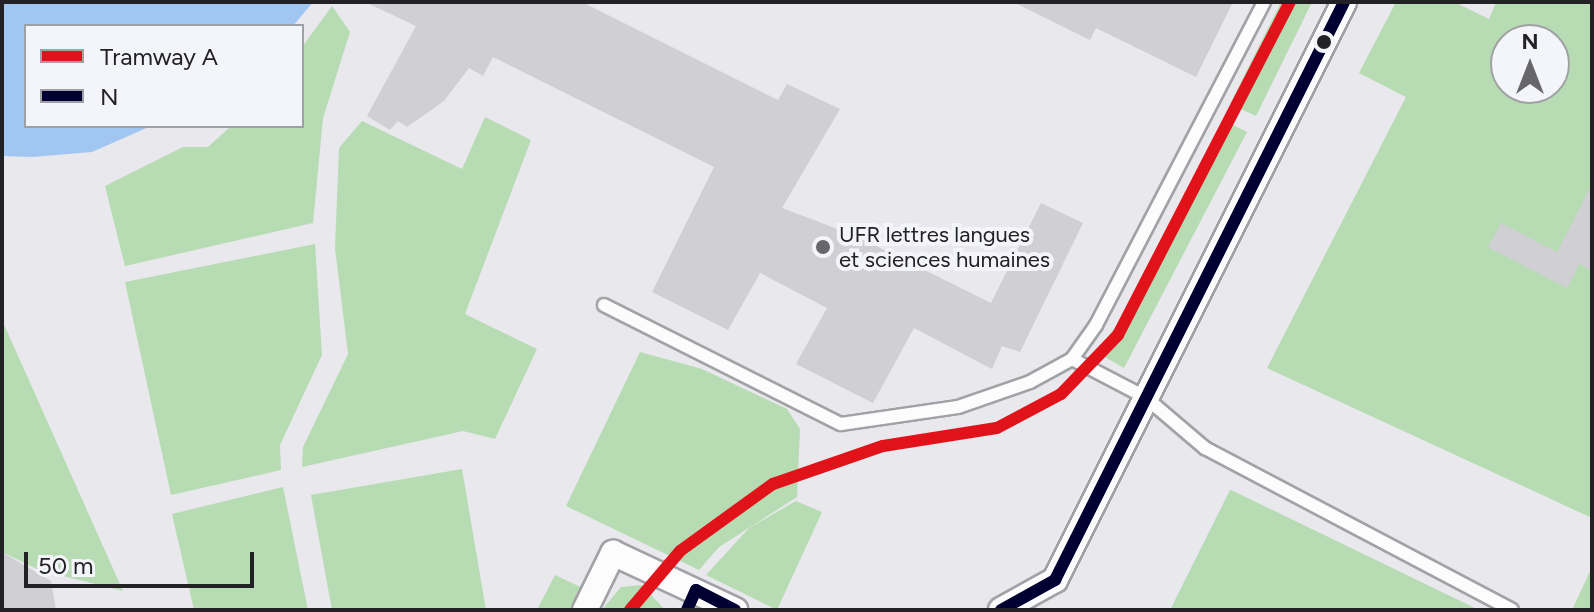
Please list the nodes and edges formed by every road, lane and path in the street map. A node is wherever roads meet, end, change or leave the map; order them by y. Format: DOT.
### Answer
graph roads {
  1 [pos="1264,2"];
  2 [pos="1344,2"];
  3 [pos="604,305"];
  4 [pos="1072,359"];
  5 [pos="1145,397"];
  6 [pos="692,600"];
  7 [pos="585,610"];
  8 [pos="735,610"];
  9 [pos="1001,610"];
  10 [pos="1512,610"];
  1 -- 4 [label="lane"];
  2 -- 5 [label="street"];
  3 -- 4 [label="lane"];
  4 -- 5 [label="lane"];
  5 -- 9 [label="street"];
  5 -- 10 [label="lane"];
  6 -- 7 [label="street"];
  6 -- 8 [label="street"];
}
